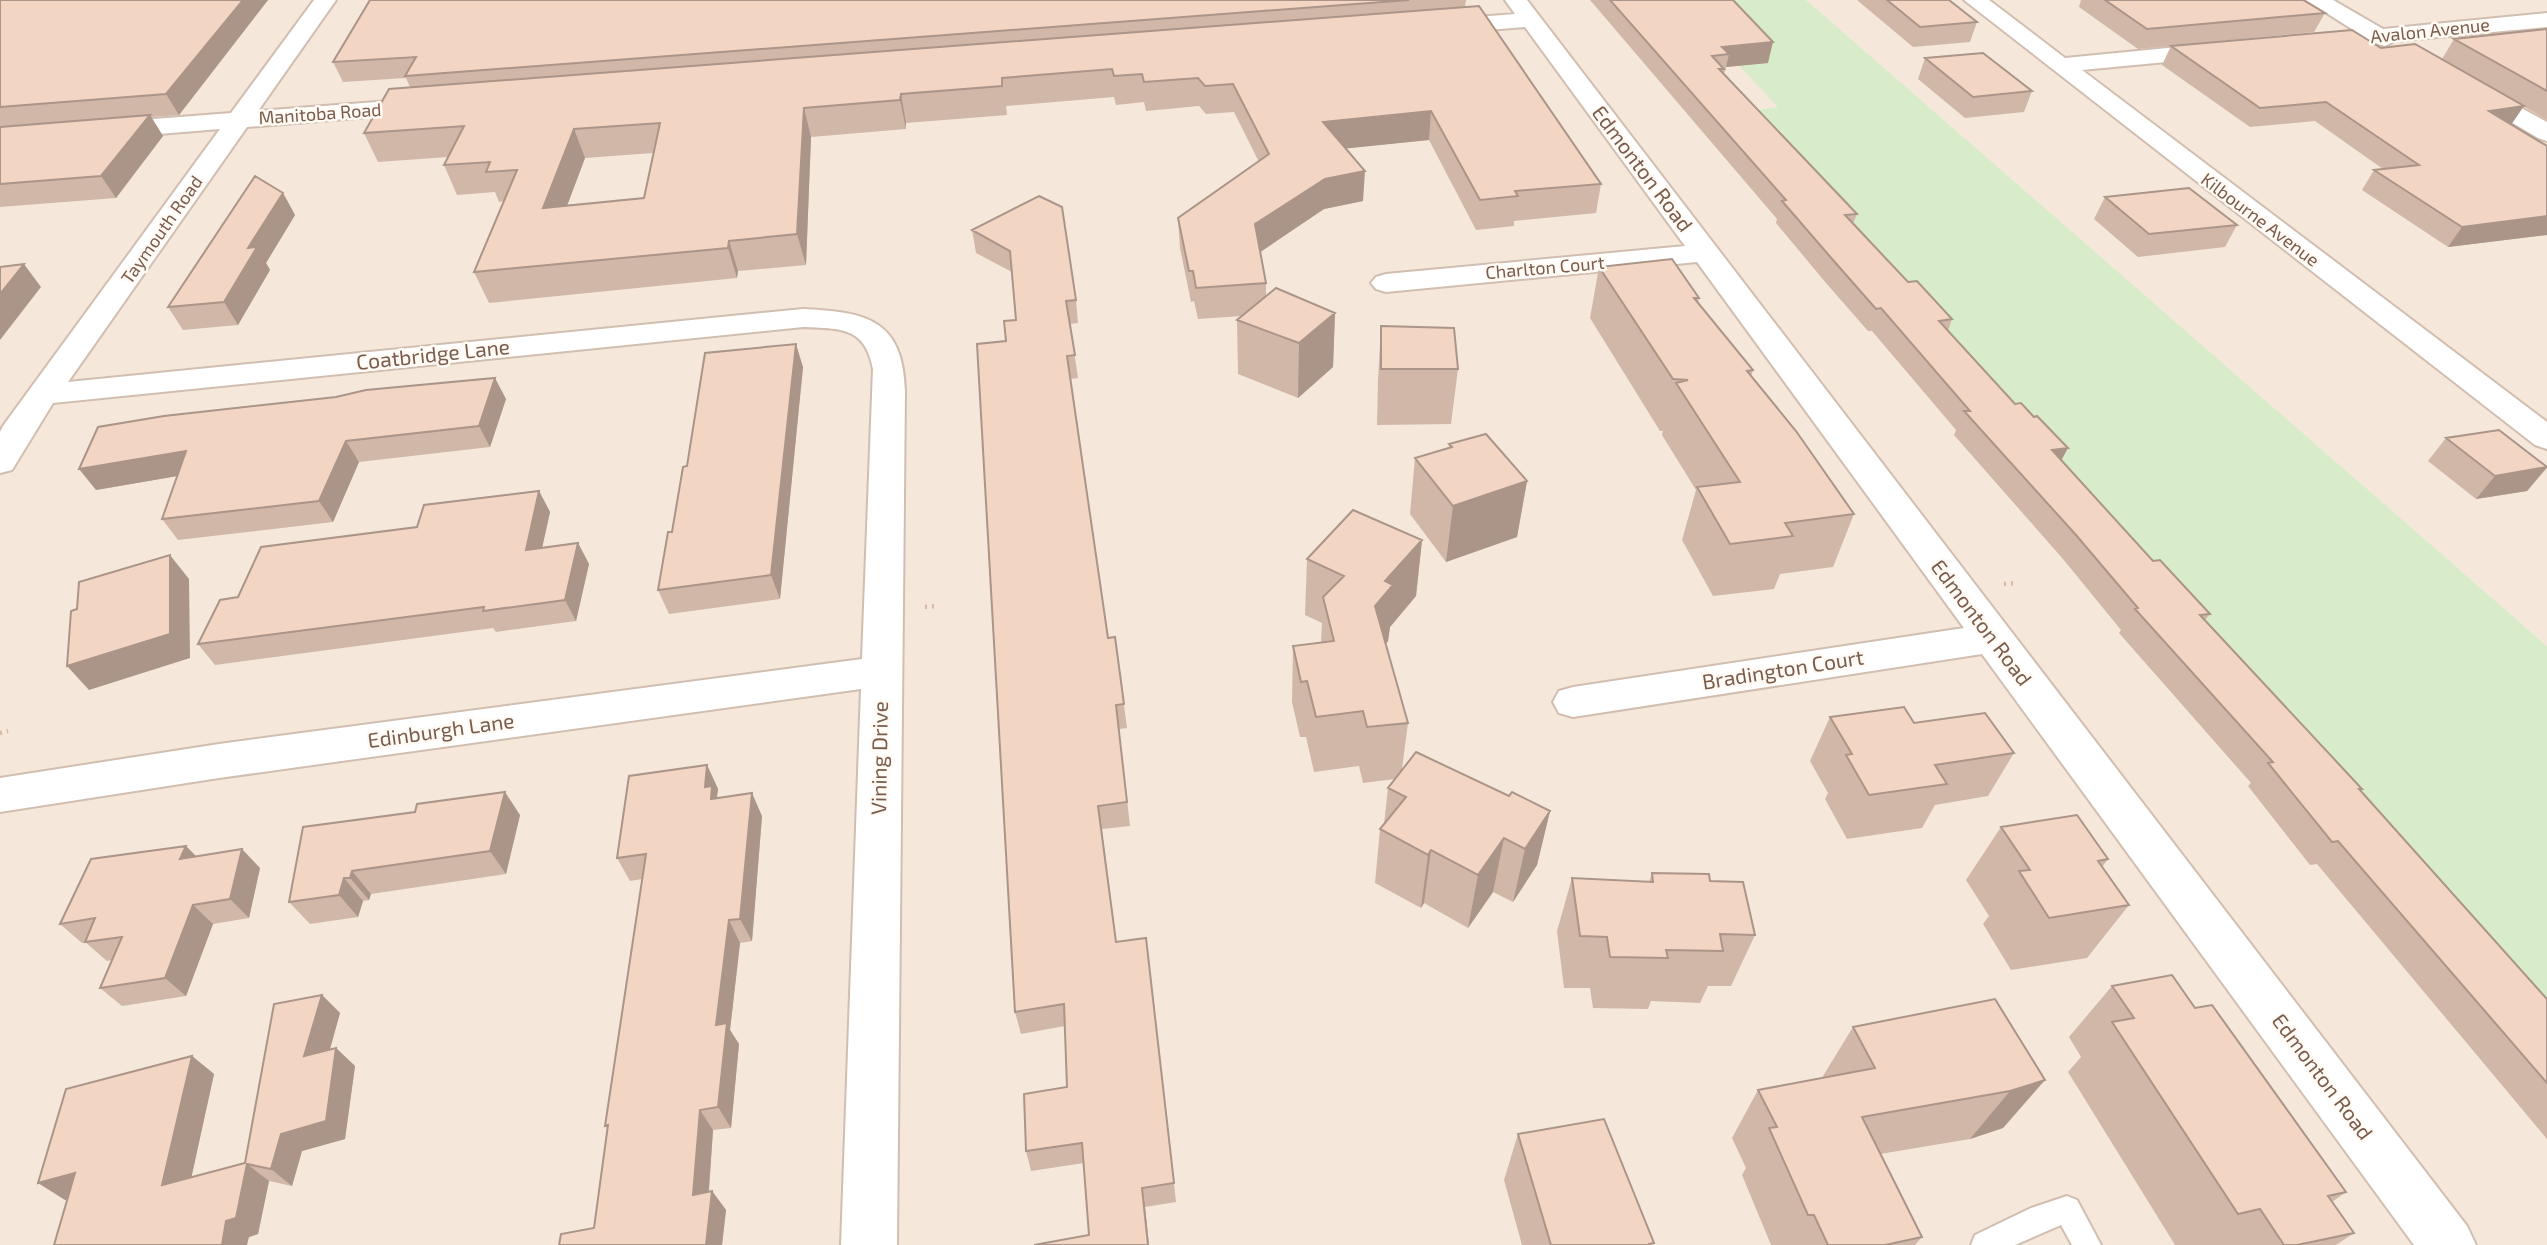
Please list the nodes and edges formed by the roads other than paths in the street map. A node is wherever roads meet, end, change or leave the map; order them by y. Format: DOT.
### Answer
graph roads {
  1 [pos="325,0"];
  2 [pos="1975,0"];
  3 [pos="2317,0"];
  4 [pos="1523,10"];
  5 [pos="2547,20"];
  6 [pos="1416,29"];
  7 [pos="2380,36"];
  8 [pos="2287,44"];
  9 [pos="2247,48"];
  10 [pos="2415,57"];
  11 [pos="2061,65"];
  12 [pos="2450,77"];
  13 [pos="451,104"];
  14 [pos="239,120"];
  15 [pos="2547,133"];
  16 [pos="0,139"];
  17 [pos="1705,253"];
  18 [pos="1386,283"];
  19 [pos="822,317"];
  20 [pos="44,394"];
  21 [pos="2547,438"];
  22 [pos="0,462"];
  23 [pos="1993,638"];
  24 [pos="882,671"];
  25 [pos="1573,702"];
  26 [pos="0,795"];
  27 [pos="869,1245"];
  28 [pos="1985,1245"];
  29 [pos="2087,1245"];
  30 [pos="2448,1245"];
  1 -- 14 [label="street, Taymouth Road"];
  2 -- 11 [label="street, Kilbourne Avenue"];
  3 -- 7 [label="street"];
  4 -- 6 [label="street"];
  4 -- 17 [label="street, Edmonton Road"];
  5 -- 7 [label="street, Avalon Avenue"];
  7 -- 8 [label="street, Avalon Avenue"];
  7 -- 10 [label="street"];
  9 -- 11 [label="street"];
  11 -- 21 [label="street, Kilbourne Avenue"];
  12 -- 15 [label="street"];
  13 -- 14 [label="street, Manitoba Road"];
  14 -- 16 [label="street, Manitoba Road"];
  14 -- 20 [label="street, Taymouth Road"];
  17 -- 18 [label="street, Charlton Court"];
  17 -- 23 [label="street, Edmonton Road"];
  19 -- 20 [label="street, Coatbridge Lane"];
  19 -- 24 [label="street, Vining Drive"];
  20 -- 22 [label="street, Taymouth Road"];
  23 -- 25 [label="street, Bradington Court"];
  23 -- 30 [label="street, Edmonton Road"];
  24 -- 26 [label="street, Edinburgh Lane"];
  24 -- 27 [label="street, Vining Drive"];
  28 -- 29 [label="lane"];
}
